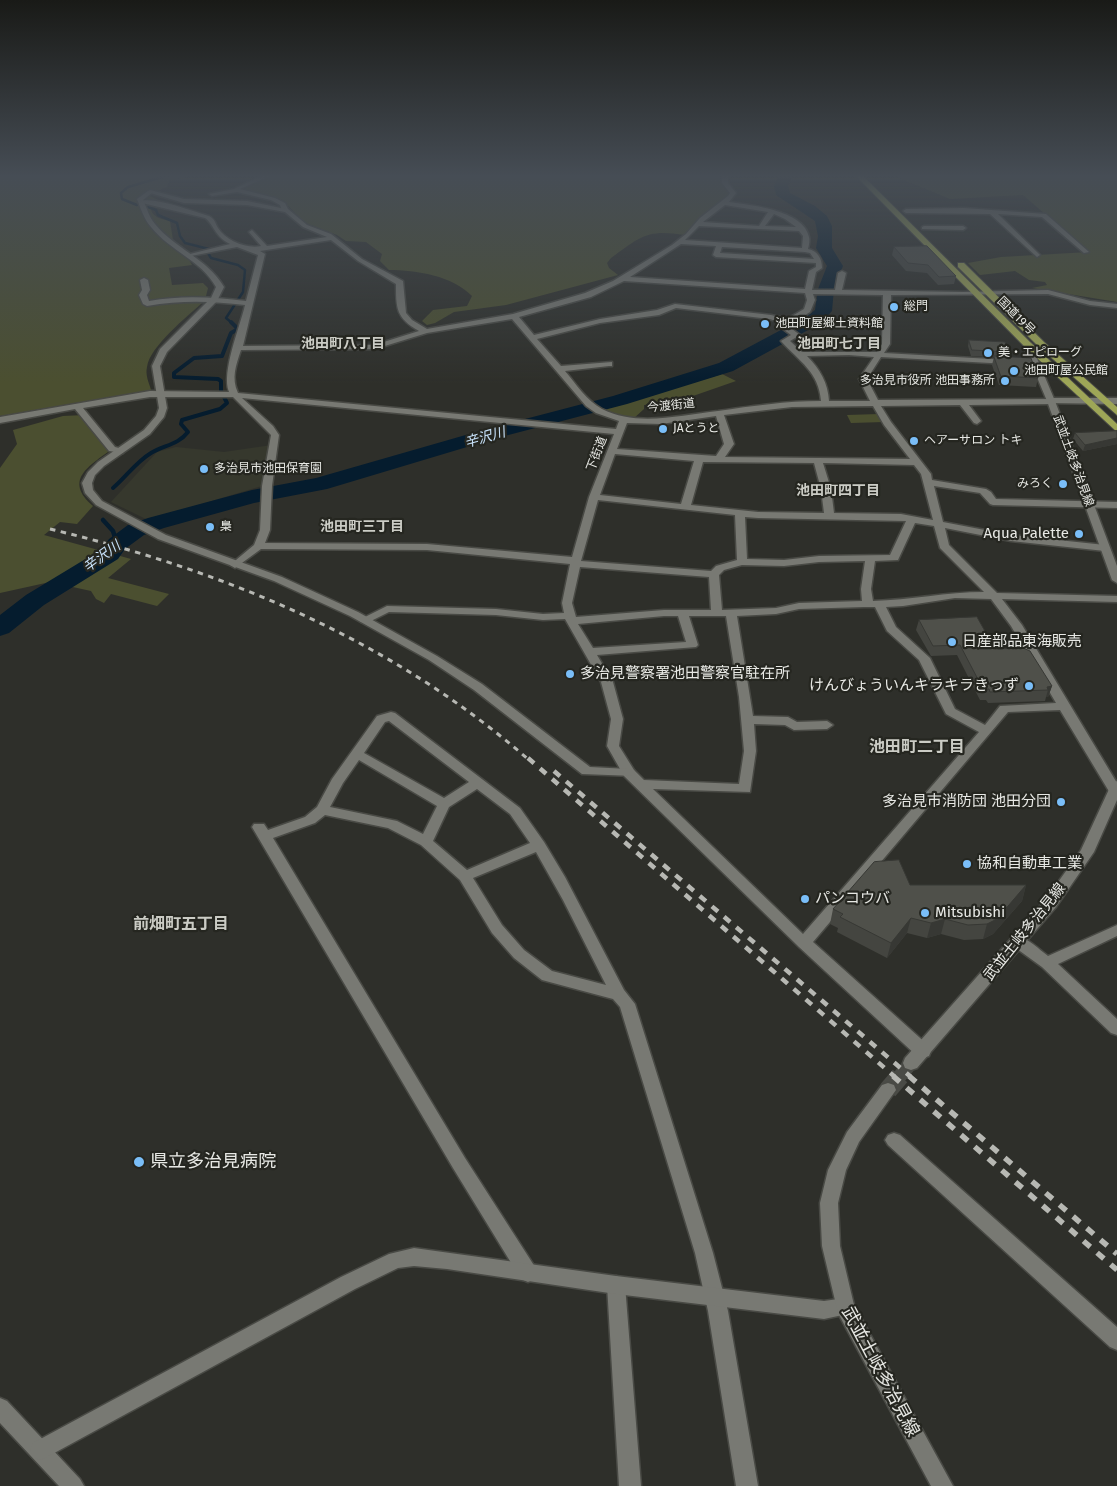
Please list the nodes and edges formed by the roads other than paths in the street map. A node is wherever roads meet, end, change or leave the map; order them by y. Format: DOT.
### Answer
graph roads {
  1 [pos="174,244"];
  2 [pos="263,244"];
  3 [pos="284,244"];
  4 [pos="339,244"];
  5 [pos="676,244"];
  6 [pos="703,244"];
  7 [pos="778,244"];
  8 [pos="927,244"];
  9 [pos="1026,244"];
  10 [pos="1077,244"];
  11 [pos="236,245"];
  12 [pos="719,246"];
  13 [pos="265,247"];
  14 [pos="804,247"];
  15 [pos="251,250"];
  16 [pos="1086,252"];
  17 [pos="1037,255"];
  18 [pos="188,256"];
  19 [pos="955,259"];
  20 [pos="819,261"];
  21 [pos="397,270"];
  22 [pos="383,273"];
  23 [pos="842,274"];
  24 [pos="621,279"];
  25 [pos="144,280"];
  26 [pos="678,290"];
  27 [pos="812,291"];
  28 [pos="837,292"];
  29 [pos="887,292"];
  30 [pos="977,294"];
  31 [pos="990,294"];
  32 [pos="214,299"];
  33 [pos="242,303"];
  34 [pos="675,306"];
  35 [pos="1117,306"];
  36 [pos="514,316"];
  37 [pos="786,325"];
  38 [pos="426,331"];
  39 [pos="533,337"];
  40 [pos="1027,344"];
  41 [pos="238,348"];
  42 [pos="800,354"];
  43 [pos="880,355"];
  44 [pos="1019,363"];
  45 [pos="609,364"];
  46 [pos="560,369"];
  47 [pos="161,393"];
  48 [pos="227,394"];
  49 [pos="962,401"];
  50 [pos="1052,401"];
  51 [pos="1086,401"];
  52 [pos="1104,401"];
  53 [pos="1117,401"];
  54 [pos="825,403"];
  55 [pos="876,403"];
  56 [pos="78,407"];
  57 [pos="1117,412"];
  58 [pos="720,413"];
  59 [pos="0,420"];
  60 [pos="624,420"];
  61 [pos="977,421"];
  62 [pos="1117,429"];
  63 [pos="618,432"];
  64 [pos="120,451"];
  65 [pos="612,451"];
  66 [pos="719,459"];
  67 [pos="699,460"];
  68 [pos="818,461"];
  69 [pos="917,462"];
  70 [pos="928,482"];
  71 [pos="594,497"];
  72 [pos="1088,503"];
  73 [pos="1117,505"];
  74 [pos="685,507"];
  75 [pos="740,514"];
  76 [pos="828,516"];
  77 [pos="912,519"];
  78 [pos="939,524"];
  79 [pos="259,546"];
  80 [pos="1105,548"];
  81 [pos="870,560"];
  82 [pos="742,562"];
  83 [pos="575,563"];
  84 [pos="235,565"];
  85 [pos="1115,567"];
  86 [pos="714,574"];
  87 [pos="1117,580"];
  88 [pos="993,595"];
  89 [pos="1117,599"];
  90 [pos="874,604"];
  91 [pos="683,613"];
  92 [pos="717,613"];
  93 [pos="730,613"];
  94 [pos="570,618"];
  95 [pos="365,620"];
  96 [pos="589,652"];
  97 [pos="1064,706"];
  98 [pos="747,720"];
  99 [pos="827,725"];
  100 [pos="987,731"];
  101 [pos="355,756"];
  102 [pos="629,773"];
  103 [pos="477,783"];
  104 [pos="640,784"];
  105 [pos="1116,788"];
  106 [pos="444,804"];
  107 [pos="322,810"];
  108 [pos="426,842"];
  109 [pos="539,845"];
  110 [pos="465,876"];
  111 [pos="1117,930"];
  112 [pos="1018,942"];
  113 [pos="804,943"];
  114 [pos="1047,963"];
  115 [pos="618,994"];
  116 [pos="1117,1029"];
  117 [pos="923,1051"];
  118 [pos="911,1063"];
  119 [pos="888,1090"];
  120 [pos="894,1140"];
  121 [pos="528,1273"];
  122 [pos="616,1285"];
  123 [pos="714,1297"];
  124 [pos="845,1307"];
  125 [pos="1117,1340"];
  126 [pos="0,1408"];
  127 [pos="40,1450"];
  128 [pos="73,1486"];
  129 [pos="630,1486"];
  130 [pos="747,1486"];
  131 [pos="942,1486"];
  1 -- 18 [label="street"];
  2 -- 13 [label="street"];
  3 -- 13 [label="street"];
  4 -- 22 [label="street"];
  5 -- 24 [label="street"];
  6 -- 12 [label="street"];
  7 -- 14 [label="street"];
  8 -- 30 [label="highway, 国道19号"];
  9 -- 17 [label="street"];
  10 -- 16 [label="street"];
  11 -- 15 [label="street"];
  11 -- 18 [label="street"];
  12 -- 14 [label="street"];
  12 -- 20 [label="street"];
  13 -- 15 [label="street"];
  14 -- 20 [label="street"];
  15 -- 33 [label="street"];
  18 -- 32 [label="street"];
  19 -- 31 [label="highway, 国道19号"];
  20 -- 27 [label="street"];
  21 -- 22 [label="street"];
  22 -- 38 [label="street"];
  23 -- 28 [label="street"];
  24 -- 26 [label="street"];
  24 -- 36 [label="street"];
  25 -- 32 [label="street"];
  26 -- 27 [label="street"];
  26 -- 34 [label="street"];
  27 -- 28 [label="street"];
  27 -- 37 [label="street"];
  28 -- 29 [label="street"];
  29 -- 30 [label="street"];
  29 -- 43 [label="street"];
  30 -- 31 [label="street"];
  30 -- 40 [label="highway, 国道19号"];
  31 -- 35 [label="street"];
  31 -- 52 [label="highway, 国道19号"];
  32 -- 33 [label="street"];
  32 -- 47 [label="street"];
  33 -- 41 [label="street"];
  34 -- 37 [label="street"];
  34 -- 39 [label="street"];
  36 -- 38 [label="street"];
  36 -- 39 [label="street, 今渡街道"];
  37 -- 42 [label="street"];
  38 -- 41 [label="street"];
  39 -- 46 [label="street, 今渡街道"];
  40 -- 50 [label="street, 武並土岐多治見線"];
  40 -- 51 [label="highway, 国道19号"];
  41 -- 48 [label="street"];
  42 -- 43 [label="street"];
  42 -- 54 [label="street"];
  43 -- 44 [label="street"];
  43 -- 55 [label="street"];
  45 -- 46 [label="street"];
  46 -- 60 [label="street, 今渡街道"];
  47 -- 48 [label="street"];
  47 -- 56 [label="street"];
  47 -- 64 [label="street"];
  48 -- 63 [label="street"];
  48 -- 79 [label="street"];
  49 -- 50 [label="street, 今渡街道"];
  49 -- 55 [label="street, 今渡街道"];
  49 -- 61 [label="street"];
  50 -- 51 [label="street, 今渡街道"];
  50 -- 72 [label="street, 武並土岐多治見線"];
  51 -- 52 [label="street, 今渡街道"];
  51 -- 62 [label="highway, 国道19号"];
  52 -- 53 [label="street, 今渡街道"];
  52 -- 57 [label="highway, 国道19号"];
  54 -- 55 [label="street, 今渡街道"];
  54 -- 58 [label="street, 今渡街道"];
  55 -- 69 [label="street"];
  56 -- 59 [label="street"];
  56 -- 64 [label="street"];
  58 -- 60 [label="street, 今渡街道"];
  58 -- 66 [label="street"];
  60 -- 63 [label="street, 下街道"];
  63 -- 65 [label="street, 下街道"];
  64 -- 84 [label="street"];
  65 -- 67 [label="street"];
  65 -- 71 [label="street, 下街道"];
  66 -- 67 [label="street"];
  66 -- 68 [label="street"];
  67 -- 74 [label="street"];
  68 -- 69 [label="street"];
  68 -- 76 [label="street"];
  69 -- 70 [label="street"];
  70 -- 72 [label="street"];
  70 -- 78 [label="street"];
  71 -- 74 [label="street"];
  71 -- 83 [label="street, 下街道"];
  72 -- 73 [label="street"];
  72 -- 80 [label="street, 武並土岐多治見線"];
  74 -- 75 [label="street"];
  75 -- 76 [label="street"];
  75 -- 82 [label="street"];
  76 -- 77 [label="street"];
  77 -- 78 [label="street"];
  77 -- 81 [label="street"];
  78 -- 80 [label="street"];
  78 -- 88 [label="street"];
  79 -- 83 [label="street"];
  79 -- 84 [label="street"];
  80 -- 85 [label="street, 武並土岐多治見線"];
  81 -- 82 [label="street"];
  81 -- 90 [label="street"];
  82 -- 86 [label="street"];
  83 -- 86 [label="street"];
  83 -- 94 [label="street, 下街道"];
  84 -- 95 [label="street"];
  85 -- 87 [label="street, 武並土岐多治見線"];
  86 -- 92 [label="street"];
  88 -- 89 [label="street"];
  88 -- 90 [label="street"];
  88 -- 97 [label="street"];
  90 -- 93 [label="street"];
  90 -- 100 [label="street"];
  91 -- 92 [label="street"];
  91 -- 94 [label="street"];
  91 -- 96 [label="street"];
  92 -- 93 [label="street"];
  93 -- 98 [label="street"];
  94 -- 95 [label="street"];
  94 -- 96 [label="street"];
  95 -- 102 [label="street"];
  96 -- 102 [label="street"];
  97 -- 100 [label="street"];
  97 -- 105 [label="street"];
  98 -- 99 [label="street"];
  98 -- 104 [label="street"];
  100 -- 113 [label="street"];
  101 -- 103 [label="street"];
  101 -- 106 [label="street"];
  101 -- 107 [label="street"];
  102 -- 104 [label="street"];
  103 -- 106 [label="street"];
  103 -- 109 [label="street"];
  104 -- 113 [label="street"];
  105 -- 112 [label="street, 武並土岐多治見線"];
  106 -- 108 [label="street"];
  107 -- 108 [label="street"];
  107 -- 121 [label="street"];
  108 -- 110 [label="street"];
  109 -- 110 [label="street"];
  109 -- 115 [label="street"];
  110 -- 115 [label="street"];
  111 -- 114 [label="street"];
  112 -- 114 [label="street"];
  112 -- 117 [label="street, 武並土岐多治見線"];
  113 -- 117 [label="street"];
  114 -- 116 [label="street"];
  115 -- 123 [label="street"];
  117 -- 118 [label="street, 武並土岐多治見線"];
  119 -- 124 [label="street, 武並土岐多治見線"];
  120 -- 125 [label="street"];
  121 -- 122 [label="street"];
  121 -- 127 [label="street"];
  122 -- 123 [label="street"];
  122 -- 129 [label="street"];
  123 -- 124 [label="street"];
  123 -- 130 [label="street"];
  124 -- 131 [label="street, 武並土岐多治見線"];
  126 -- 127 [label="street"];
  127 -- 128 [label="street"];
}
